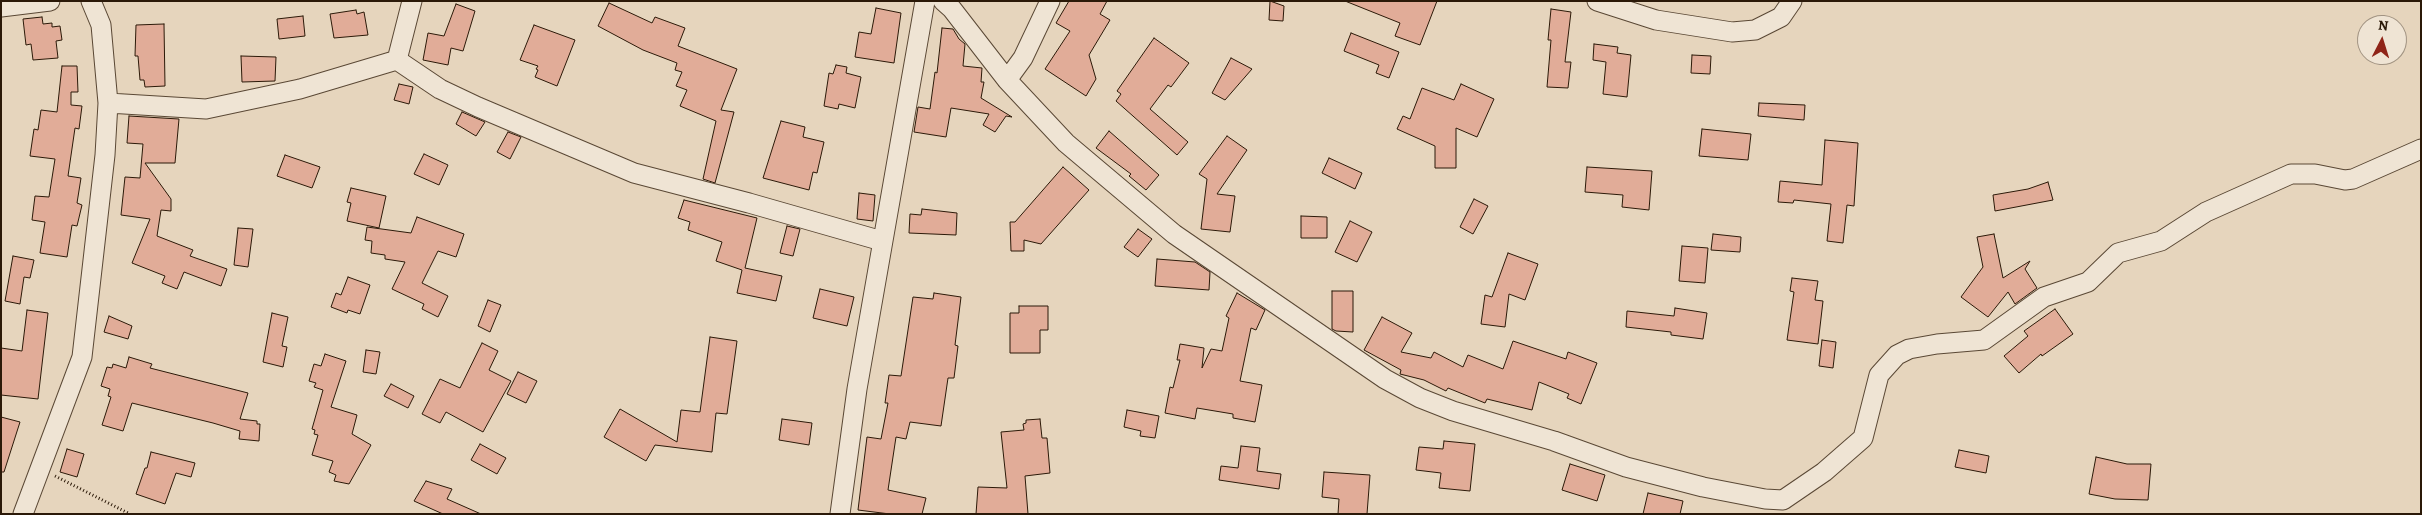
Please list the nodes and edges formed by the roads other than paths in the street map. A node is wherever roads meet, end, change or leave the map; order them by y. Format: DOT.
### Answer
graph roads {
  1 [pos="50,1"];
  2 [pos="91,1"];
  3 [pos="412,1"];
  4 [pos="925,1"];
  5 [pos="944,1"];
  6 [pos="1050,1"];
  7 [pos="1597,1"];
  8 [pos="1792,1"];
  9 [pos="1,7"];
  10 [pos="397,60"];
  11 [pos="1007,80"];
  12 [pos="108,102"];
  13 [pos="2421,149"];
  14 [pos="882,241"];
  15 [pos="23,514"];
  16 [pos="840,514"];
  1 -- 9 [label="street"];
  2 -- 12 [label="street"];
  3 -- 10 [label="street"];
  4 -- 14 [label="street"];
  5 -- 11 [label="street"];
  6 -- 11 [label="street"];
  7 -- 8 [label="street"];
  10 -- 12 [label="street"];
  10 -- 14 [label="street"];
  11 -- 13 [label="street"];
  12 -- 15 [label="street"];
  14 -- 16 [label="street"];
}
